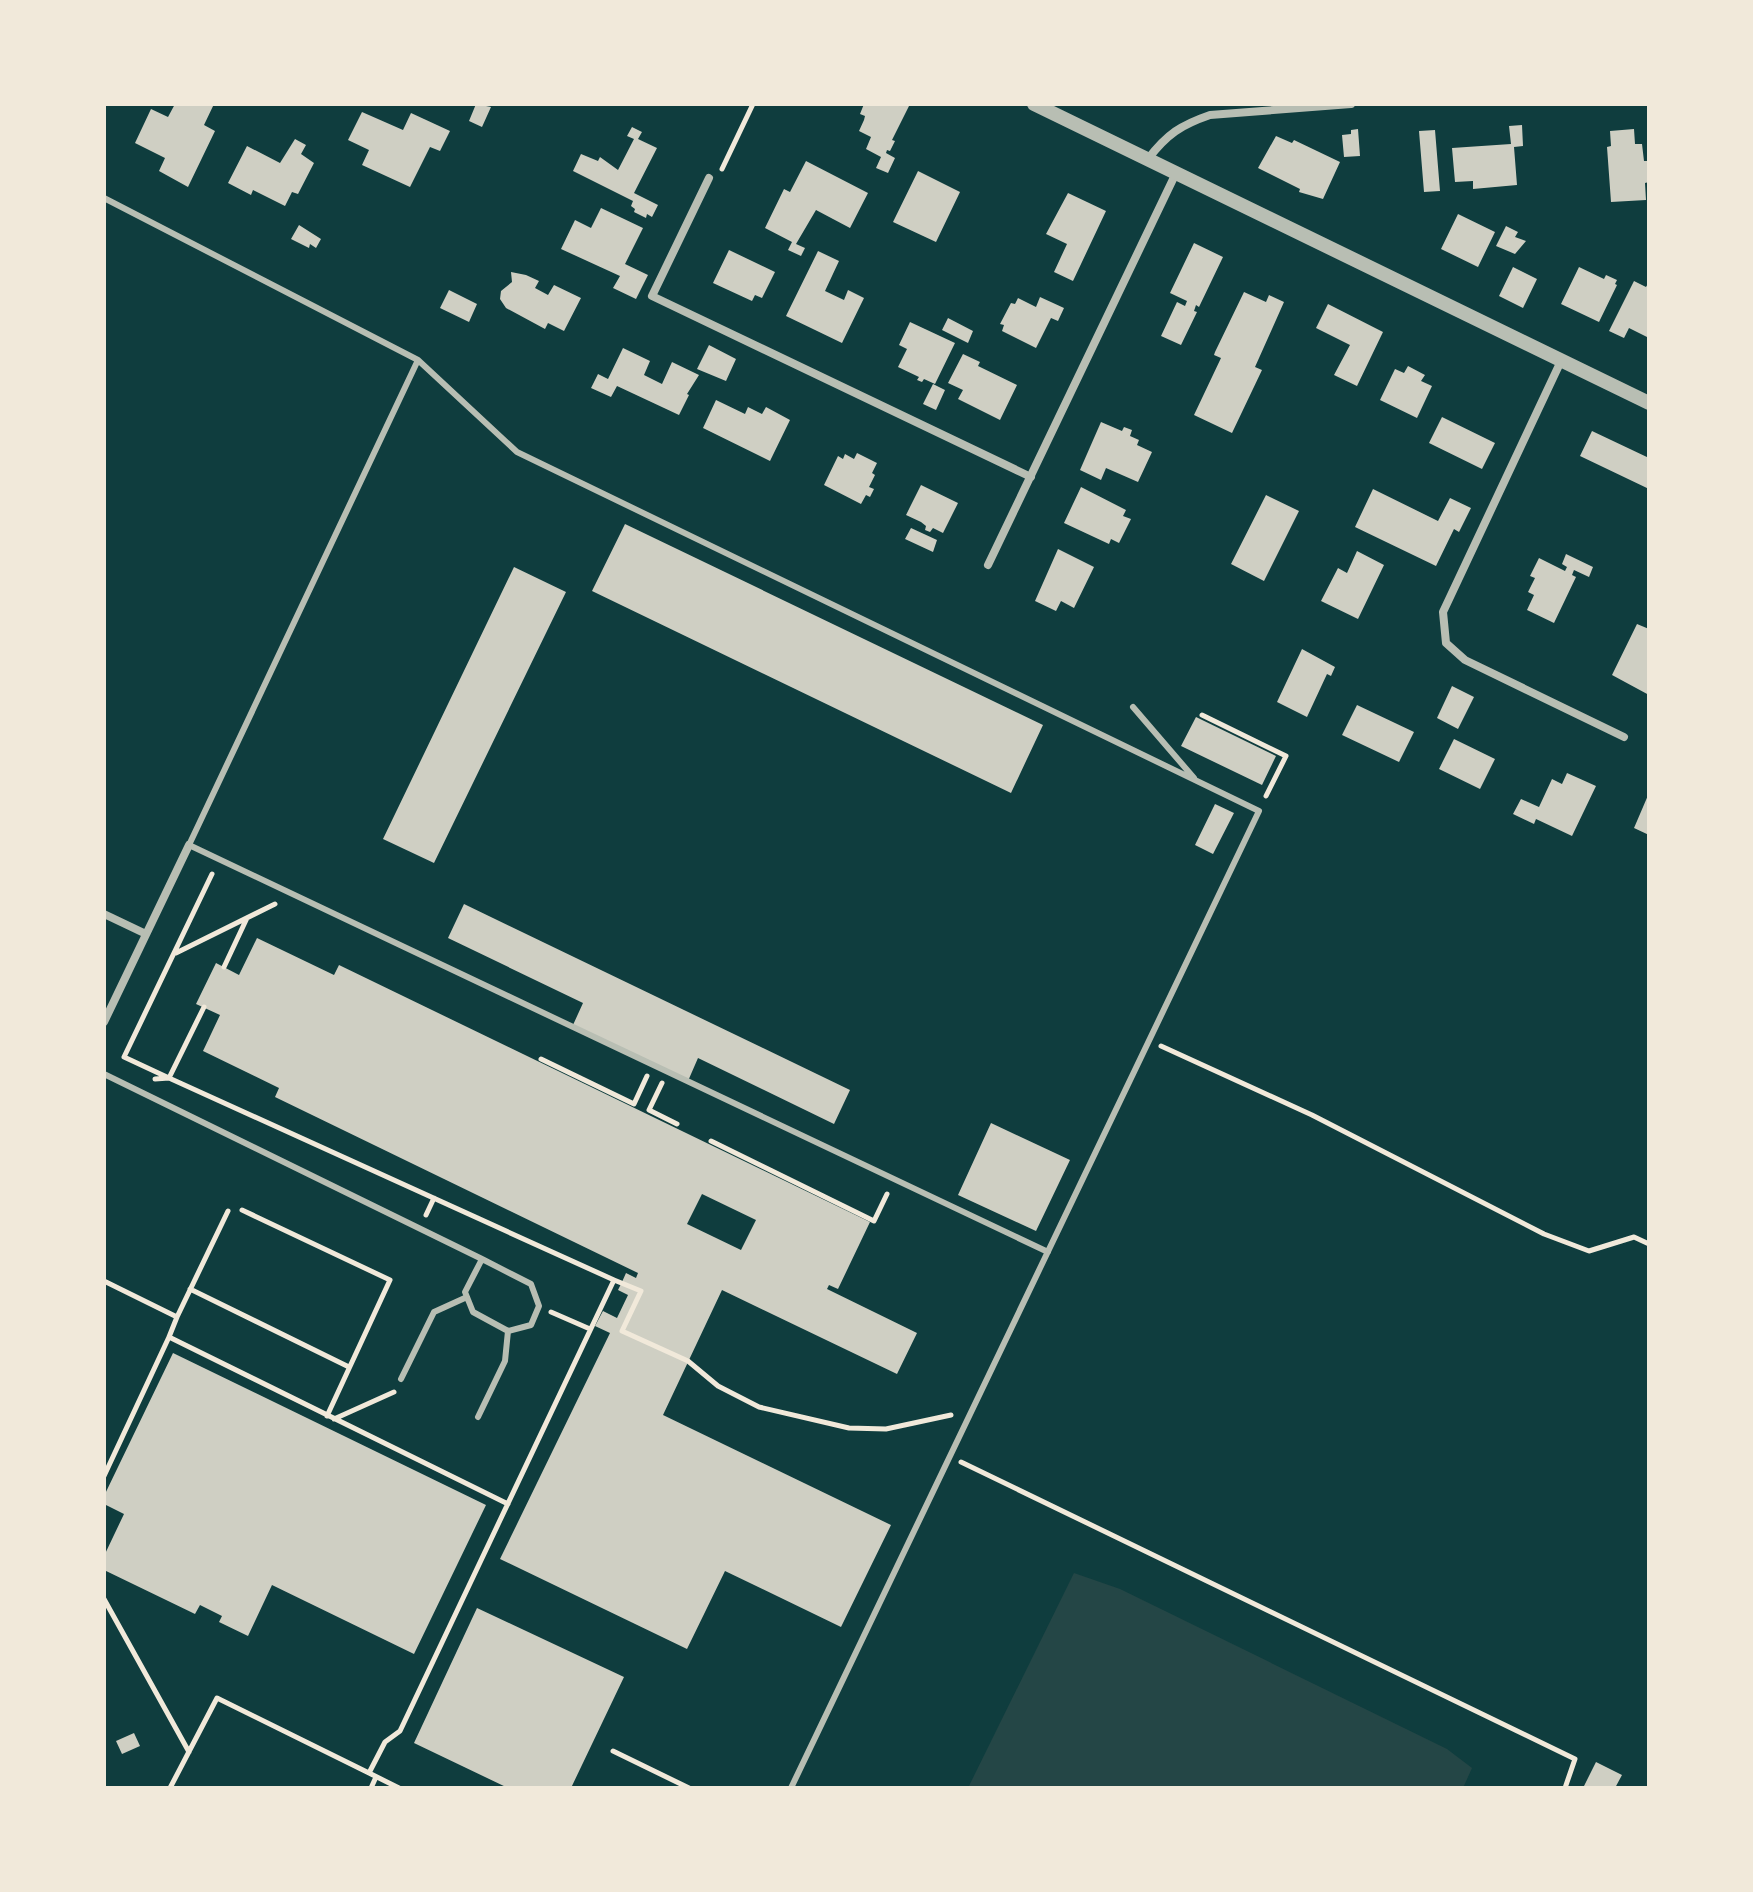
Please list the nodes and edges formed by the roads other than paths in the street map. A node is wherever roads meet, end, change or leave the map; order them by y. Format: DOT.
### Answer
graph roads {
  1 [pos="1034,104"];
  2 [pos="1351,104"];
  3 [pos="1148,159"];
  4 [pos="1176,173"];
  5 [pos="709,178"];
  6 [pos="104,198"];
  7 [pos="418,360"];
  8 [pos="1561,361"];
  9 [pos="1649,403"];
  10 [pos="1031,477"];
  11 [pos="988,565"];
  12 [pos="1133,707"];
  13 [pos="1624,737"];
  14 [pos="1196,781"];
  15 [pos="189,845"];
  16 [pos="104,914"];
  17 [pos="146,934"];
  18 [pos="104,1022"];
  19 [pos="104,1074"];
  20 [pos="1048,1252"];
  21 [pos="482,1259"];
  22 [pos="467,1297"];
  23 [pos="508,1331"];
  24 [pos="401,1379"];
  25 [pos="478,1417"];
  26 [pos="791,1788"];
  1 -- 3 [label="street"];
  2 -- 3 [label="street"];
  3 -- 4 [label="street"];
  4 -- 8 [label="street"];
  4 -- 10 [label="street"];
  5 -- 10 [label="street"];
  6 -- 7 [label="lane"];
  7 -- 14 [label="lane"];
  7 -- 15 [label="lane"];
  8 -- 9 [label="street"];
  8 -- 13 [label="street"];
  10 -- 11 [label="street"];
  12 -- 14 [label="lane"];
  14 -- 20 [label="lane"];
  15 -- 17 [label="street"];
  15 -- 20 [label="lane"];
  16 -- 17 [label="street"];
  17 -- 18 [label="street"];
  19 -- 21 [label="lane"];
  20 -- 26 [label="lane"];
  21 -- 22 [label="lane"];
  21 -- 23 [label="lane"];
  22 -- 23 [label="lane"];
  22 -- 24 [label="lane"];
  23 -- 25 [label="lane"];
}
